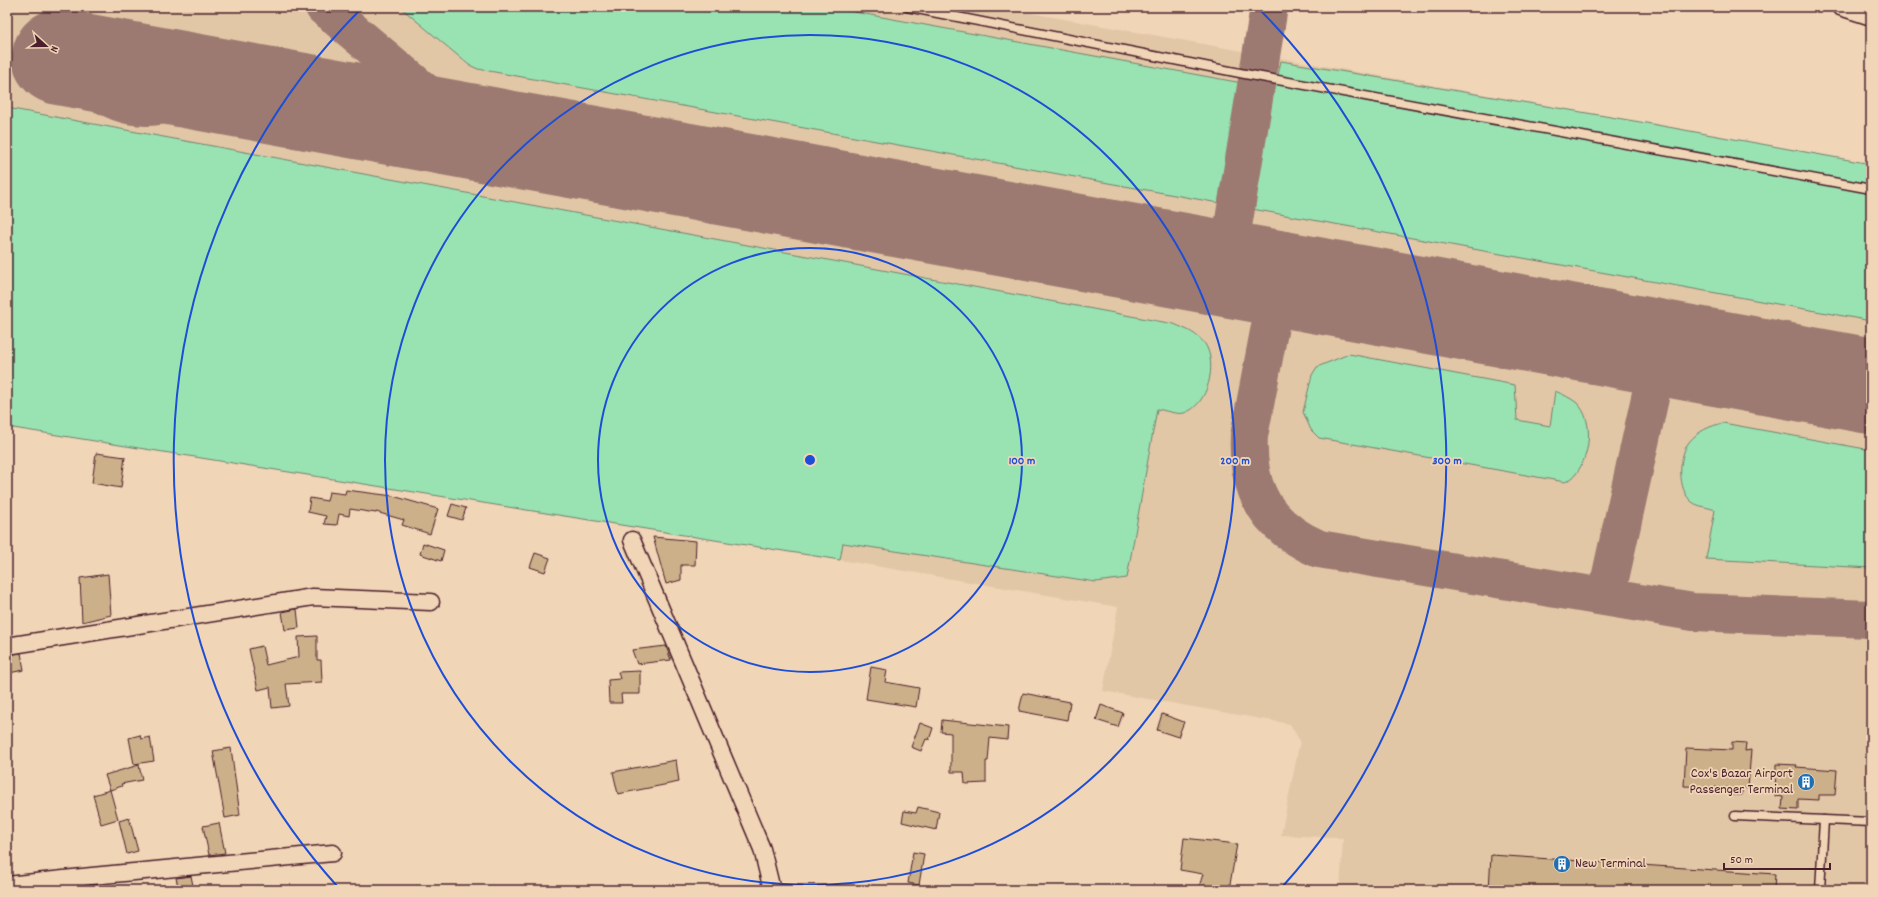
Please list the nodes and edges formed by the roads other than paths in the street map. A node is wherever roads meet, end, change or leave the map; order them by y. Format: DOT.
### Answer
graph roads {
  1 [pos="907,7"];
  2 [pos="1840,7"];
  3 [pos="1871,17"];
  4 [pos="1871,189"];
  5 [pos="632,540"];
  6 [pos="432,602"];
  7 [pos="7,646"];
  8 [pos="1735,816"];
  9 [pos="1824,820"];
  10 [pos="1871,822"];
  11 [pos="333,854"];
  12 [pos="7,885"];
  13 [pos="772,890"];
  14 [pos="1820,890"];
  1 -- 4 [label="lane"];
  2 -- 3 [label="street"];
  5 -- 13 [label="street"];
  6 -- 7 [label="street"];
  8 -- 9 [label="lane"];
  9 -- 10 [label="lane"];
  9 -- 14 [label="lane"];
  11 -- 12 [label="street"];
}
